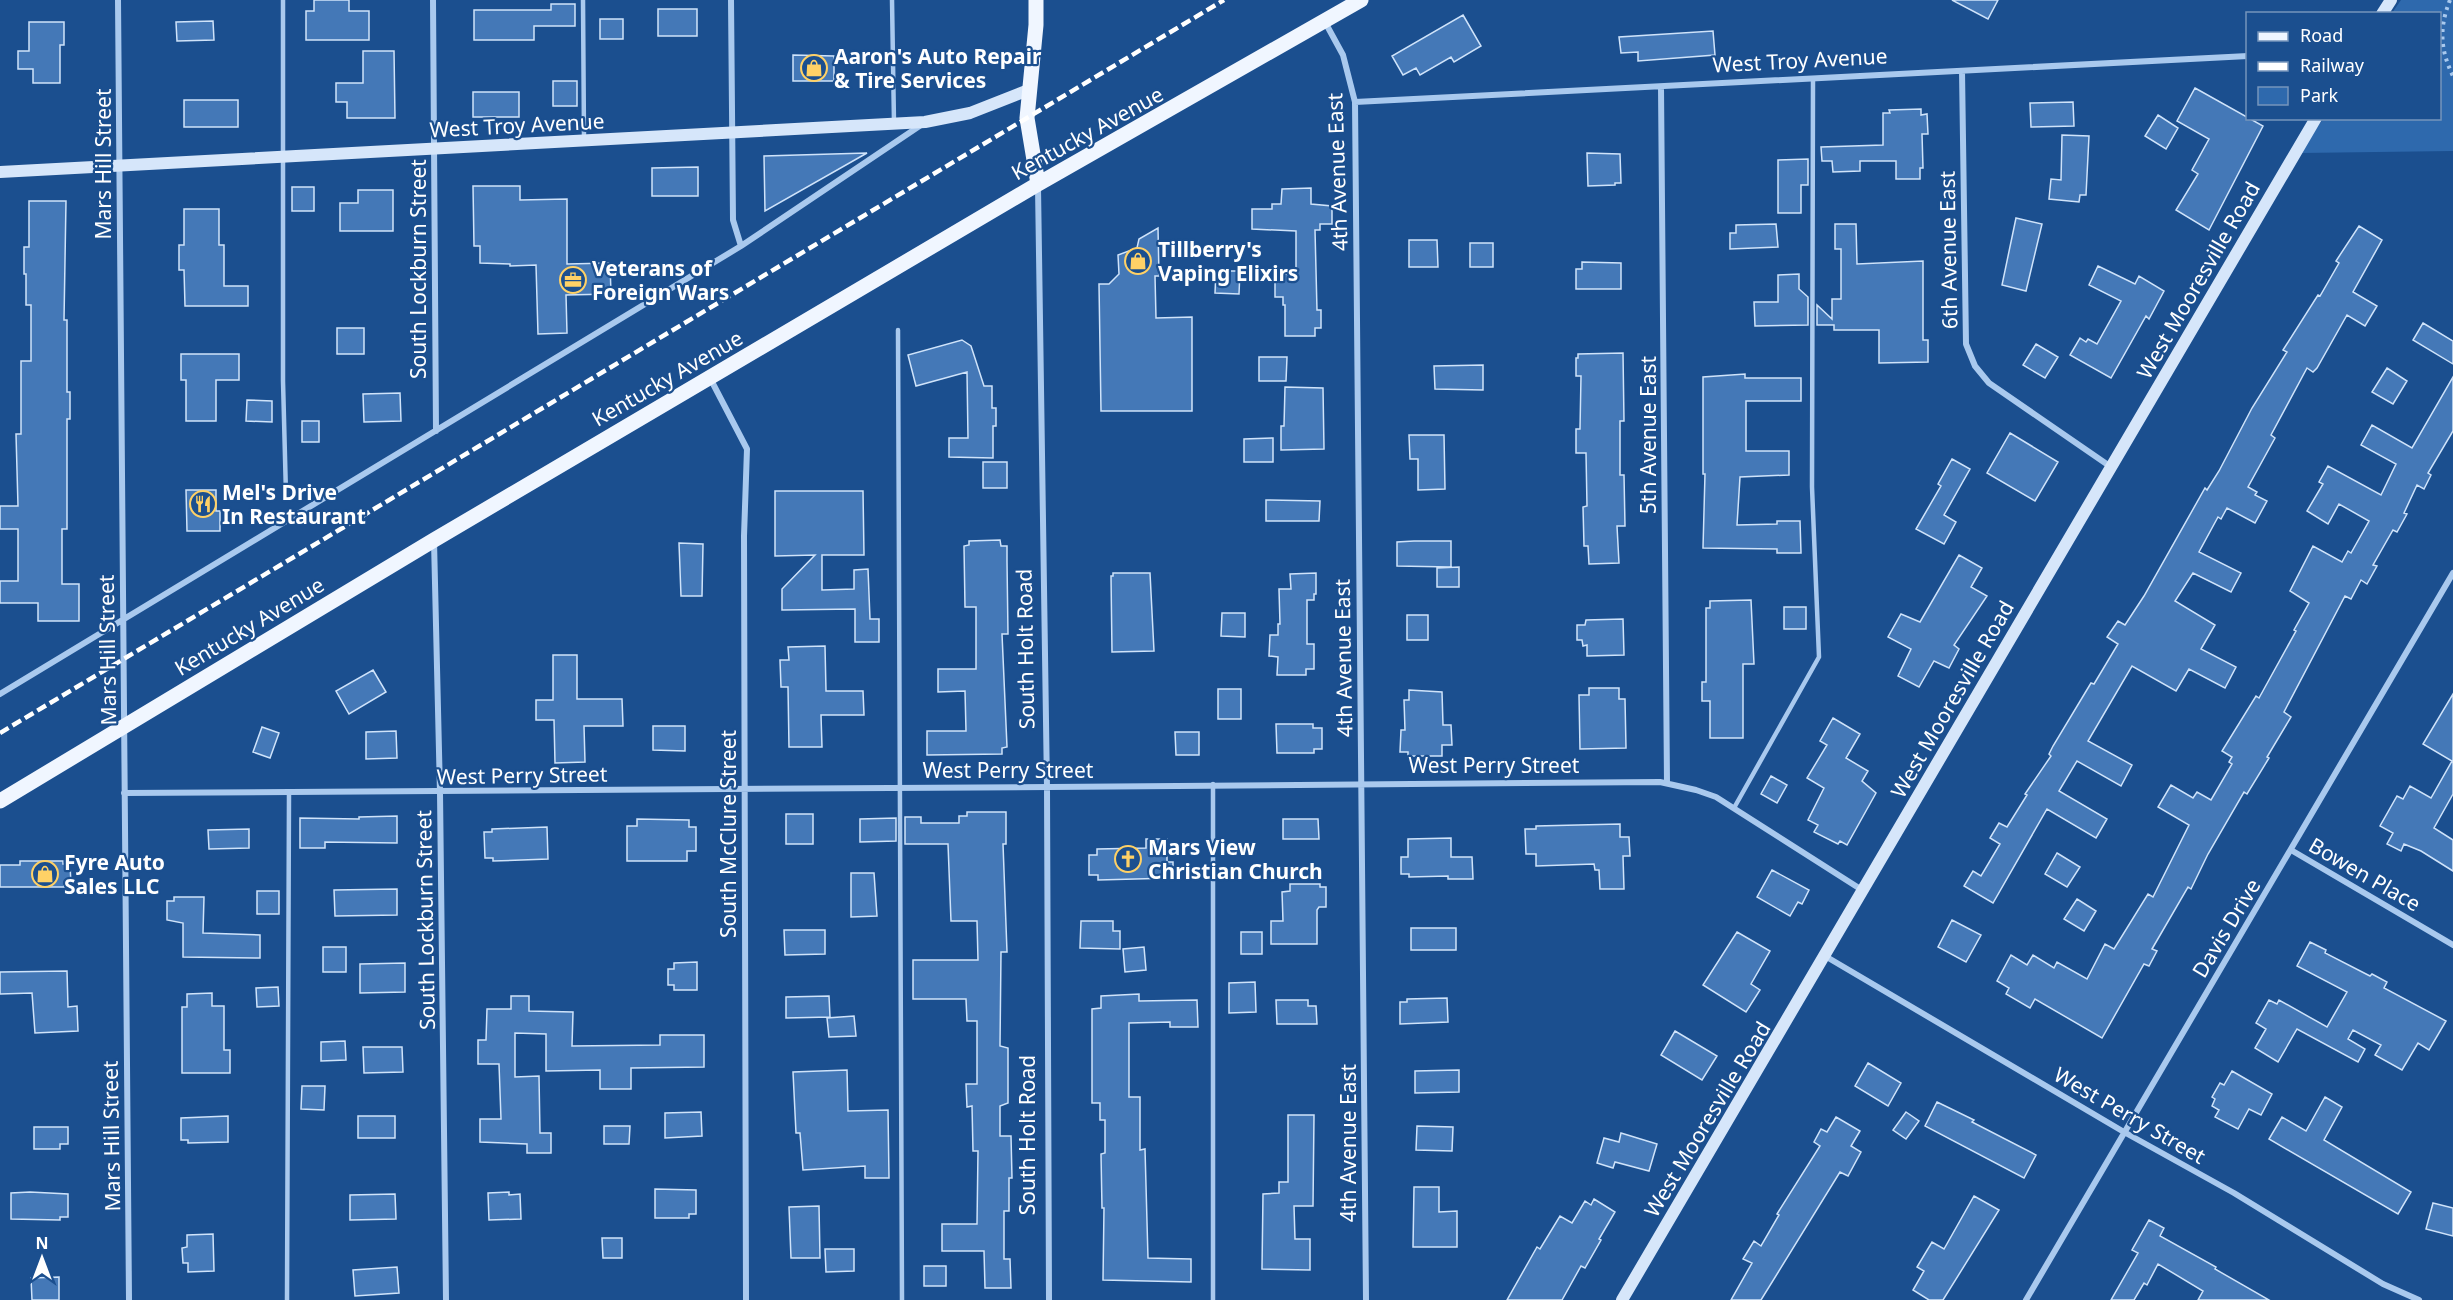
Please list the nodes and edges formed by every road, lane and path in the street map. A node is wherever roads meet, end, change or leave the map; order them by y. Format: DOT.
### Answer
graph roads {
  1 [pos="118,0"];
  2 [pos="283,0"];
  3 [pos="434,0"];
  4 [pos="583,0"];
  5 [pos="731,0"];
  6 [pos="892,0"];
  7 [pos="1036,0"];
  8 [pos="1361,0"];
  9 [pos="2450,0"];
  10 [pos="1324,21"];
  11 [pos="2246,56"];
  12 [pos="1962,71"];
  13 [pos="2453,76"];
  14 [pos="1813,79"];
  15 [pos="1661,87"];
  16 [pos="1030,89"];
  17 [pos="1355,102"];
  18 [pos="2315,120"];
  19 [pos="925,123"];
  20 [pos="894,124"];
  21 [pos="732,133"];
  22 [pos="584,141"];
  23 [pos="434,149"];
  24 [pos="283,157"];
  25 [pos="119,165"];
  26 [pos="0,172"];
  27 [pos="1038,184"];
  28 [pos="741,246"];
  29 [pos="898,330"];
  30 [pos="710,378"];
  31 [pos="436,431"];
  32 [pos="2110,467"];
  33 [pos="286,495"];
  34 [pos="434,540"];
  35 [pos="2453,573"];
  36 [pos="123,621"];
  37 [pos="0,694"];
  38 [pos="126,726"];
  39 [pos="1361,782"];
  40 [pos="1667,783"];
  41 [pos="1213,784"];
  42 [pos="899,788"];
  43 [pos="1047,788"];
  44 [pos="744,789"];
  45 [pos="124,793"];
  46 [pos="289,793"];
  47 [pos="440,793"];
  48 [pos="0,801"];
  49 [pos="1734,808"];
  50 [pos="2291,850"];
  51 [pos="1863,890"];
  52 [pos="2453,945"];
  53 [pos="1826,956"];
  54 [pos="2124,1132"];
  55 [pos="129,1300"];
  56 [pos="287,1300"];
  57 [pos="446,1300"];
  58 [pos="746,1300"];
  59 [pos="902,1300"];
  60 [pos="1049,1300"];
  61 [pos="1213,1300"];
  62 [pos="1366,1300"];
  63 [pos="1622,1300"];
  64 [pos="2026,1300"];
  65 [pos="2418,1300"];
  1 -- 25 [label="street, Mars Hill Street"];
  2 -- 24 [label="lane"];
  3 -- 23 [label="street, South Lockburn Street"];
  4 -- 22 [label="lane"];
  5 -- 21 [label="street"];
  6 -- 20 [label="lane"];
  7 -- 16 [label="main road, South Holt Road"];
  8 -- 10 [label="main road, Kentucky Avenue"];
  9 -- 13 [label="path"];
  10 -- 17 [label="street, 4th Avenue East"];
  10 -- 27 [label="main road, Kentucky Avenue"];
  11 -- 12 [label="street, West Troy Avenue"];
  12 -- 14 [label="street, West Troy Avenue"];
  12 -- 32 [label="street, 6th Avenue East"];
  14 -- 15 [label="street, West Troy Avenue"];
  14 -- 49 [label="lane"];
  15 -- 17 [label="street, West Troy Avenue"];
  15 -- 40 [label="street, 5th Avenue East"];
  16 -- 19 [label="main road, West Troy Avenue"];
  16 -- 27 [label="main road, South Holt Road"];
  17 -- 39 [label="street, 4th Avenue East"];
  18 -- 32 [label="main road, West Mooresville Road"];
  19 -- 20 [label="main road, West Troy Avenue"];
  19 -- 28 [label="street"];
  20 -- 21 [label="main road, West Troy Avenue"];
  21 -- 22 [label="main road, West Troy Avenue"];
  21 -- 28 [label="street"];
  22 -- 23 [label="main road, West Troy Avenue"];
  23 -- 24 [label="main road, West Troy Avenue"];
  23 -- 31 [label="street, South Lockburn Street"];
  24 -- 25 [label="main road, West Troy Avenue"];
  24 -- 33 [label="lane"];
  25 -- 26 [label="main road, West Troy Avenue"];
  25 -- 36 [label="street, Mars Hill Street"];
  27 -- 30 [label="main road, Kentucky Avenue"];
  27 -- 43 [label="street, South Holt Road"];
  28 -- 31 [label="street"];
  29 -- 42 [label="lane"];
  30 -- 34 [label="main road, Kentucky Avenue"];
  30 -- 44 [label="street, South McClure Street"];
  31 -- 36 [label="street"];
  32 -- 51 [label="main road, West Mooresville Road"];
  34 -- 38 [label="main road, Kentucky Avenue"];
  34 -- 47 [label="street, South Lockburn Street"];
  35 -- 50 [label="street, Davis Drive"];
  36 -- 37 [label="street"];
  36 -- 38 [label="street, Mars Hill Street"];
  38 -- 45 [label="street, Mars Hill Street"];
  38 -- 48 [label="main road, Kentucky Avenue"];
  39 -- 40 [label="street, West Perry Street"];
  39 -- 41 [label="street, West Perry Street"];
  39 -- 62 [label="street, 4th Avenue East"];
  40 -- 49 [label="street, West Perry Street"];
  41 -- 43 [label="street, West Perry Street"];
  41 -- 61 [label="lane"];
  42 -- 43 [label="street, West Perry Street"];
  42 -- 44 [label="street, West Perry Street"];
  42 -- 59 [label="lane"];
  43 -- 60 [label="street, South Holt Road"];
  44 -- 47 [label="street, West Perry Street"];
  44 -- 58 [label="street, South McClure Street"];
  45 -- 46 [label="street, West Perry Street"];
  45 -- 55 [label="street, Mars Hill Street"];
  46 -- 47 [label="street, West Perry Street"];
  46 -- 56 [label="lane"];
  47 -- 57 [label="street, South Lockburn Street"];
  49 -- 51 [label="street, West Perry Street"];
  50 -- 52 [label="street, Bowen Place"];
  50 -- 54 [label="street, Davis Drive"];
  51 -- 53 [label="main road, West Mooresville Road"];
  53 -- 54 [label="street, West Perry Street"];
  53 -- 63 [label="main road, West Mooresville Road"];
  54 -- 64 [label="street, Davis Drive"];
  54 -- 65 [label="street, West Perry Street"];
}
